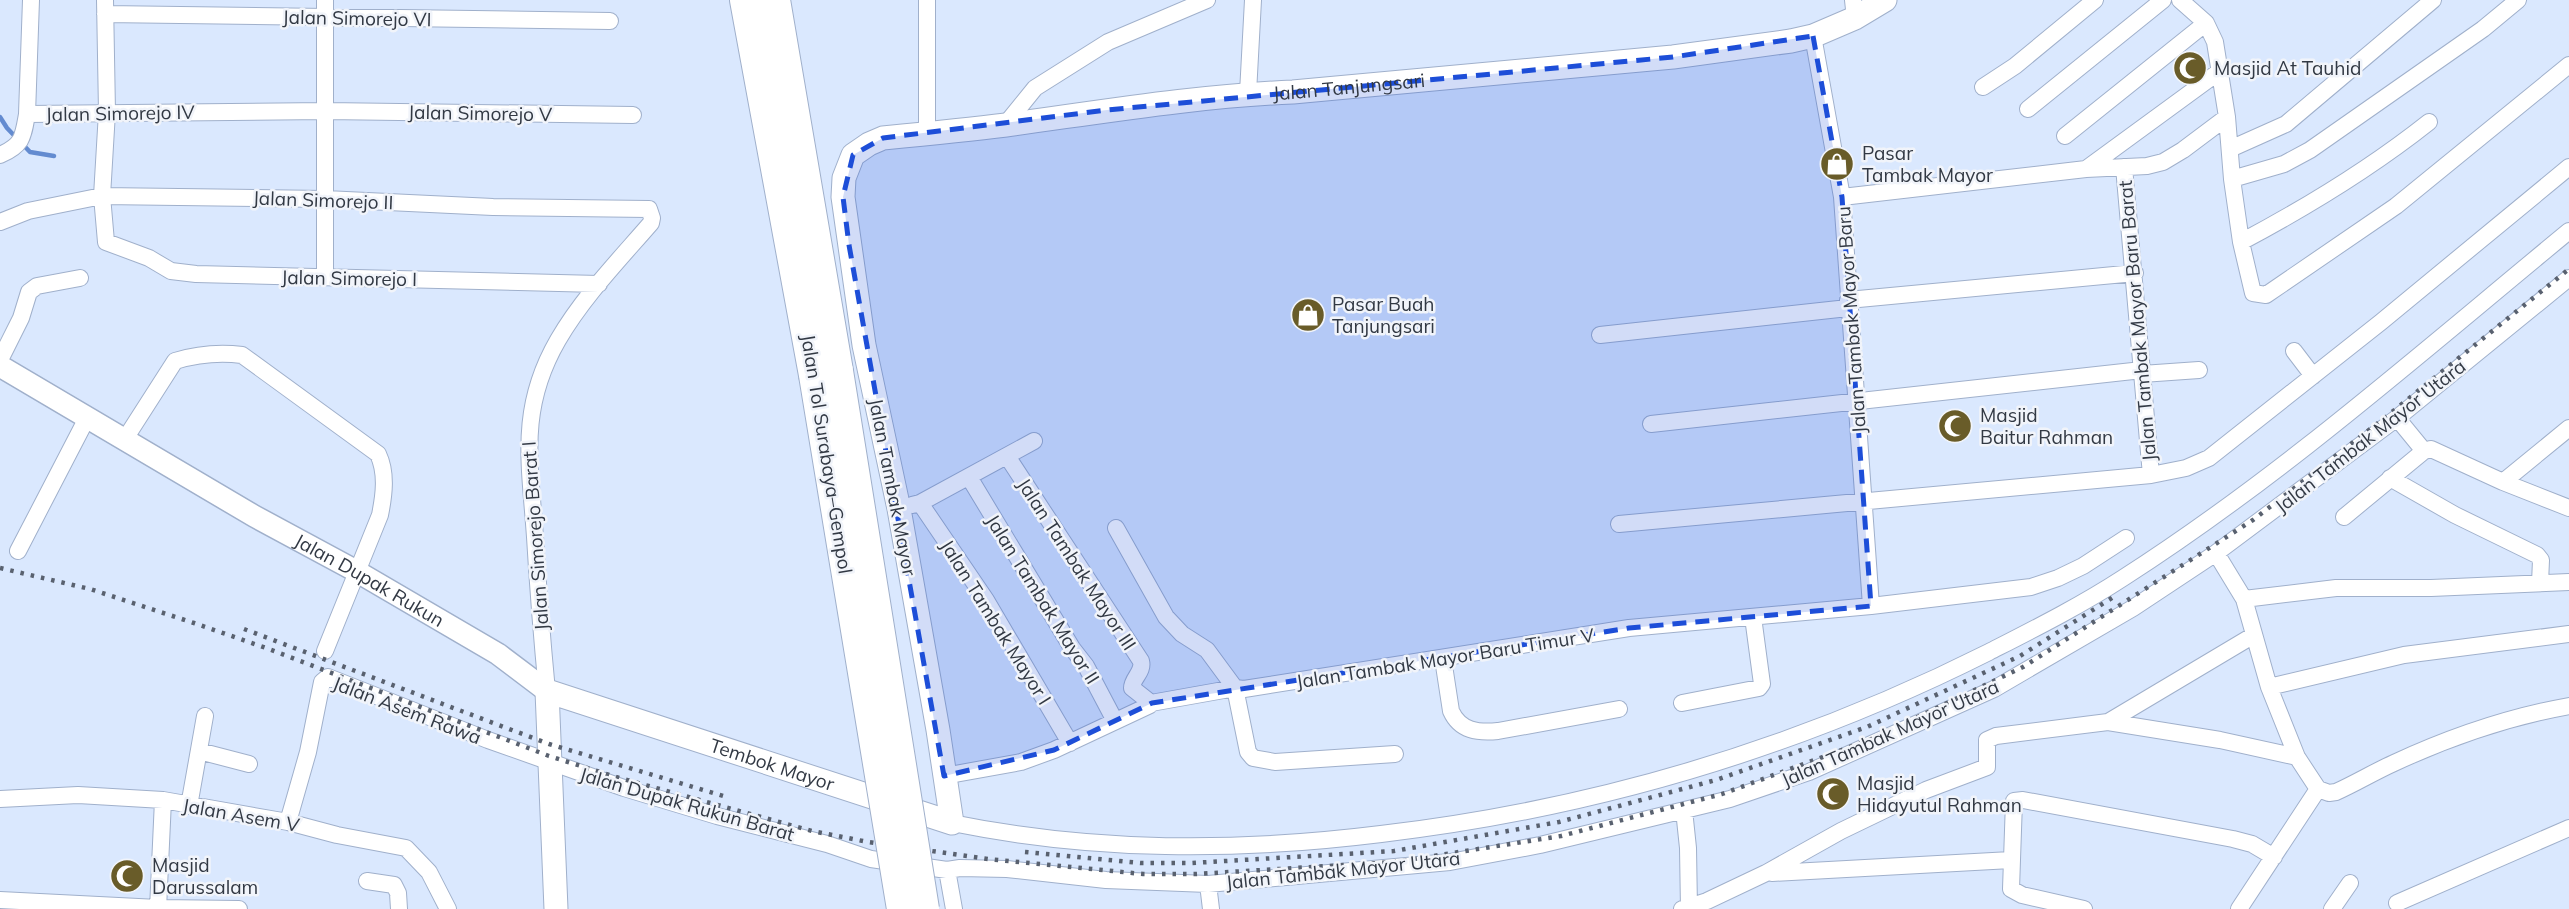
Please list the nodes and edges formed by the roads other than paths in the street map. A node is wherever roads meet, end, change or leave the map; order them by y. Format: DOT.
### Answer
graph roads {
  1 [pos="31,0"];
  2 [pos="326,0"];
  3 [pos="745,0"];
  4 [pos="775,0"];
  5 [pos="927,0"];
  6 [pos="1207,0"];
  7 [pos="1253,0"];
  8 [pos="1885,0"];
  9 [pos="2095,0"];
  10 [pos="2163,0"];
  11 [pos="2180,0"];
  12 [pos="2433,0"];
  13 [pos="2518,0"];
  14 [pos="105,7"];
  15 [pos="1854,9"];
  16 [pos="326,18"];
  17 [pos="610,20"];
  18 [pos="2206,23"];
  19 [pos="1813,36"];
  20 [pos="2569,65"];
  21 [pos="2220,71"];
  22 [pos="1983,87"];
  23 [pos="1248,93"];
  24 [pos="2028,109"];
  25 [pos="326,111"];
  26 [pos="107,112"];
  27 [pos="27,114"];
  28 [pos="633,115"];
  29 [pos="2227,117"];
  30 [pos="2430,122"];
  31 [pos="1005,125"];
  32 [pos="927,134"];
  33 [pos="2065,136"];
  34 [pos="12,147"];
  35 [pos="2230,149"];
  36 [pos="2124,167"];
  37 [pos="2569,167"];
  38 [pos="2085,169"];
  39 [pos="2232,179"];
  40 [pos="102,196"];
  41 [pos="843,197"];
  42 [pos="1842,197"];
  43 [pos="326,198"];
  44 [pos="649,209"];
  45 [pos="0,222"];
  46 [pos="2569,231"];
  47 [pos="2241,242"];
  48 [pos="2134,273"];
  49 [pos="325,277"];
  50 [pos="80,278"];
  51 [pos="2569,278"];
  52 [pos="599,284"];
  53 [pos="1848,304"];
  54 [pos="1600,335"];
  55 [pos="2294,351"];
  56 [pos="0,360"];
  57 [pos="0,366"];
  58 [pos="2199,370"];
  59 [pos="2142,372"];
  60 [pos="826,373"];
  61 [pos="2313,376"];
  62 [pos="1856,401"];
  63 [pos="87,418"];
  64 [pos="2396,418"];
  65 [pos="1651,424"];
  66 [pos="2569,428"];
  67 [pos="125,439"];
  68 [pos="1034,441"];
  69 [pos="2424,451"];
  70 [pos="1007,456"];
  71 [pos="2151,475"];
  72 [pos="969,477"];
  73 [pos="2390,478"];
  74 [pos="2503,482"];
  75 [pos="1863,500"];
  76 [pos="910,506"];
  77 [pos="2569,508"];
  78 [pos="2344,517"];
  79 [pos="1619,524"];
  80 [pos="1116,528"];
  81 [pos="2126,538"];
  82 [pos="18,551"];
  83 [pos="2216,553"];
  84 [pos="356,571"];
  85 [pos="2569,582"];
  86 [pos="2540,583"];
  87 [pos="2244,599"];
  88 [pos="1871,606"];
  89 [pos="1753,617"];
  90 [pos="2569,634"];
  91 [pos="2255,635"];
  92 [pos="325,651"];
  93 [pos="1443,659"];
  94 [pos="2269,687"];
  95 [pos="1235,688"];
  96 [pos="547,691"];
  97 [pos="1151,703"];
  98 [pos="1682,703"];
  99 [pos="2569,706"];
  100 [pos="1619,709"];
  101 [pos="205,716"];
  102 [pos="1115,722"];
  103 [pos="2108,722"];
  104 [pos="1070,743"];
  105 [pos="199,751"];
  106 [pos="1395,754"];
  107 [pos="2297,757"];
  108 [pos="549,762"];
  109 [pos="249,764"];
  110 [pos="944,776"];
  111 [pos="2318,789"];
  112 [pos="0,799"];
  113 [pos="163,800"];
  114 [pos="189,806"];
  115 [pos="1684,810"];
  116 [pos="288,821"];
  117 [pos="952,823"];
  118 [pos="2569,828"];
  119 [pos="2274,857"];
  120 [pos="2011,860"];
  121 [pos="947,870"];
  122 [pos="1766,873"];
  123 [pos="367,881"];
  124 [pos="2350,883"];
  125 [pos="1208,884"];
  126 [pos="0,900"];
  127 [pos="2397,903"];
  128 [pos="158,908"];
  129 [pos="1687,908"];
  130 [pos="239,909"];
  131 [pos="399,909"];
  132 [pos="448,909"];
  133 [pos="556,909"];
  134 [pos="902,909"];
  135 [pos="924,909"];
  136 [pos="954,909"];
  137 [pos="1211,909"];
  138 [pos="2084,909"];
  139 [pos="2239,909"];
  140 [pos="2332,909"];
  1 -- 27 [label="street, Jalan Simorejo IV"];
  2 -- 16 [label="street"];
  3 -- 60 [label="highway, Jalan Tol Surabaya–Gempol"];
  4 -- 60 [label="highway, Jalan Tol Surabaya–Gempol"];
  5 -- 32 [label="street"];
  6 -- 31 [label="street"];
  7 -- 23 [label="street"];
  8 -- 15 [label="main road, Jalan Tanjungsari"];
  9 -- 22 [label="street"];
  10 -- 24 [label="street"];
  11 -- 18 [label="street"];
  12 -- 35 [label="street"];
  13 -- 39 [label="street"];
  14 -- 16 [label="street, Jalan Simorejo VI"];
  14 -- 26 [label="street"];
  15 -- 19 [label="main road, Jalan Tanjungsari"];
  16 -- 17 [label="street, Jalan Simorejo VI"];
  16 -- 25 [label="street"];
  18 -- 21 [label="street"];
  18 -- 33 [label="street"];
  19 -- 23 [label="main road, Jalan Tanjungsari"];
  19 -- 42 [label="street, Jalan Tambak Mayor Baru"];
  20 -- 47 [label="street"];
  21 -- 29 [label="street"];
  21 -- 38 [label="street"];
  23 -- 31 [label="main road, Jalan Tanjungsari"];
  25 -- 26 [label="street, Jalan Simorejo IV"];
  25 -- 28 [label="street, Jalan Simorejo V"];
  25 -- 43 [label="street"];
  26 -- 27 [label="street, Jalan Simorejo IV"];
  26 -- 40 [label="street"];
  27 -- 34 [label="street"];
  29 -- 35 [label="street"];
  29 -- 36 [label="street"];
  30 -- 47 [label="street"];
  31 -- 32 [label="main road, Jalan Tanjungsari"];
  32 -- 41 [label="main road, Jalan Tanjungsari"];
  35 -- 39 [label="street"];
  36 -- 38 [label="street"];
  36 -- 48 [label="street, Jalan Tambak Mayor Baru Barat"];
  37 -- 61 [label="street"];
  38 -- 42 [label="street"];
  39 -- 47 [label="street"];
  40 -- 43 [label="street, Jalan Simorejo II"];
  40 -- 45 [label="street, Jalan Simorejo II"];
  40 -- 49 [label="street, Jalan Simorejo I"];
  41 -- 76 [label="main road, Jalan Tambak Mayor"];
  42 -- 53 [label="street, Jalan Tambak Mayor Baru"];
  43 -- 44 [label="street, Jalan Simorejo II"];
  43 -- 49 [label="street"];
  44 -- 52 [label="street, Jalan Simorejo Barat I"];
  46 -- 117 [label="street"];
  48 -- 53 [label="street"];
  48 -- 59 [label="street, Jalan Tambak Mayor Baru Barat"];
  49 -- 52 [label="street, Jalan Simorejo I"];
  50 -- 56 [label="street"];
  51 -- 64 [label="street, Jalan Tambak Mayor Utara"];
  52 -- 96 [label="street, Jalan Simorejo Barat I"];
  53 -- 54 [label="street"];
  53 -- 62 [label="street, Jalan Tambak Mayor Baru"];
  55 -- 61 [label="street"];
  57 -- 63 [label="street, Jalan Dupak Rukun"];
  58 -- 59 [label="street"];
  59 -- 62 [label="street"];
  59 -- 71 [label="street, Jalan Tambak Mayor Baru Barat"];
  60 -- 134 [label="highway, Jalan Tol Surabaya–Gempol, bridge"];
  60 -- 135 [label="highway, Jalan Tol Surabaya–Gempol, bridge"];
  61 -- 71 [label="street"];
  62 -- 65 [label="street"];
  62 -- 75 [label="street, Jalan Tambak Mayor Baru"];
  63 -- 67 [label="street, Jalan Dupak Rukun"];
  63 -- 82 [label="street"];
  64 -- 69 [label="street"];
  64 -- 83 [label="street, Jalan Tambak Mayor Utara"];
  66 -- 74 [label="street"];
  67 -- 84 [label="street, Jalan Dupak Rukun"];
  67 -- 84 [label="street"];
  68 -- 70 [label="street"];
  69 -- 73 [label="street"];
  69 -- 74 [label="street"];
  70 -- 72 [label="street"];
  70 -- 97 [label="street, Jalan Tambak Mayor III"];
  71 -- 75 [label="street"];
  72 -- 76 [label="street"];
  72 -- 102 [label="street, Jalan Tambak Mayor II"];
  73 -- 78 [label="street"];
  73 -- 86 [label="street"];
  74 -- 77 [label="street"];
  75 -- 79 [label="street"];
  75 -- 88 [label="street, Jalan Tambak Mayor Baru"];
  76 -- 104 [label="street, Jalan Tambak Mayor I"];
  76 -- 110 [label="main road, Jalan Tambak Mayor"];
  80 -- 95 [label="street"];
  81 -- 88 [label="street, Jalan Tambak Mayor Baru Timur V"];
  83 -- 87 [label="street"];
  83 -- 115 [label="street, Jalan Tambak Mayor Utara"];
  84 -- 92 [label="street"];
  84 -- 96 [label="street, Jalan Dupak Rukun"];
  85 -- 86 [label="street"];
  86 -- 87 [label="street"];
  87 -- 91 [label="street"];
  88 -- 89 [label="street, Jalan Tambak Mayor Baru Timur V"];
  89 -- 93 [label="street, Jalan Tambak Mayor Baru Timur V"];
  89 -- 98 [label="street"];
  90 -- 94 [label="street"];
  91 -- 94 [label="street"];
  91 -- 103 [label="street"];
  93 -- 95 [label="street, Jalan Tambak Mayor Baru Timur V"];
  93 -- 100 [label="street"];
  94 -- 107 [label="street"];
  95 -- 97 [label="street, Jalan Tambak Mayor Baru Timur V"];
  95 -- 106 [label="street"];
  96 -- 108 [label="main road"];
  96 -- 117 [label="main road, Tembok Mayor"];
  97 -- 102 [label="street, Jalan Tambak Mayor Baru Timur V"];
  99 -- 111 [label="street"];
  101 -- 105 [label="street"];
  102 -- 104 [label="street, Jalan Tambak Mayor Baru Timur V"];
  103 -- 107 [label="street"];
  103 -- 122 [label="street"];
  104 -- 110 [label="street, Jalan Tambak Mayor Baru Timur V"];
  105 -- 109 [label="street"];
  105 -- 114 [label="street"];
  107 -- 111 [label="street"];
  108 -- 116 [label="street, Jalan Asem Rawa"];
  108 -- 121 [label="street, Jalan Dupak Rukun Barat"];
  108 -- 133 [label="main road"];
  110 -- 117 [label="main road"];
  111 -- 119 [label="street"];
  112 -- 113 [label="street, Jalan Asem V"];
  113 -- 114 [label="street, Jalan Asem V"];
  113 -- 128 [label="street"];
  114 -- 116 [label="street, Jalan Asem V"];
  115 -- 125 [label="street, Jalan Tambak Mayor Utara"];
  115 -- 129 [label="street"];
  116 -- 132 [label="street, Jalan Asem V"];
  118 -- 127 [label="street"];
  119 -- 120 [label="street"];
  119 -- 139 [label="street"];
  120 -- 122 [label="street"];
  120 -- 138 [label="street"];
  121 -- 125 [label="street, Jalan Tambak Mayor Utara"];
  121 -- 136 [label="street"];
  122 -- 129 [label="street"];
  123 -- 131 [label="street"];
  124 -- 140 [label="street"];
  125 -- 137 [label="street"];
  126 -- 128 [label="street"];
  128 -- 130 [label="street"];
}
